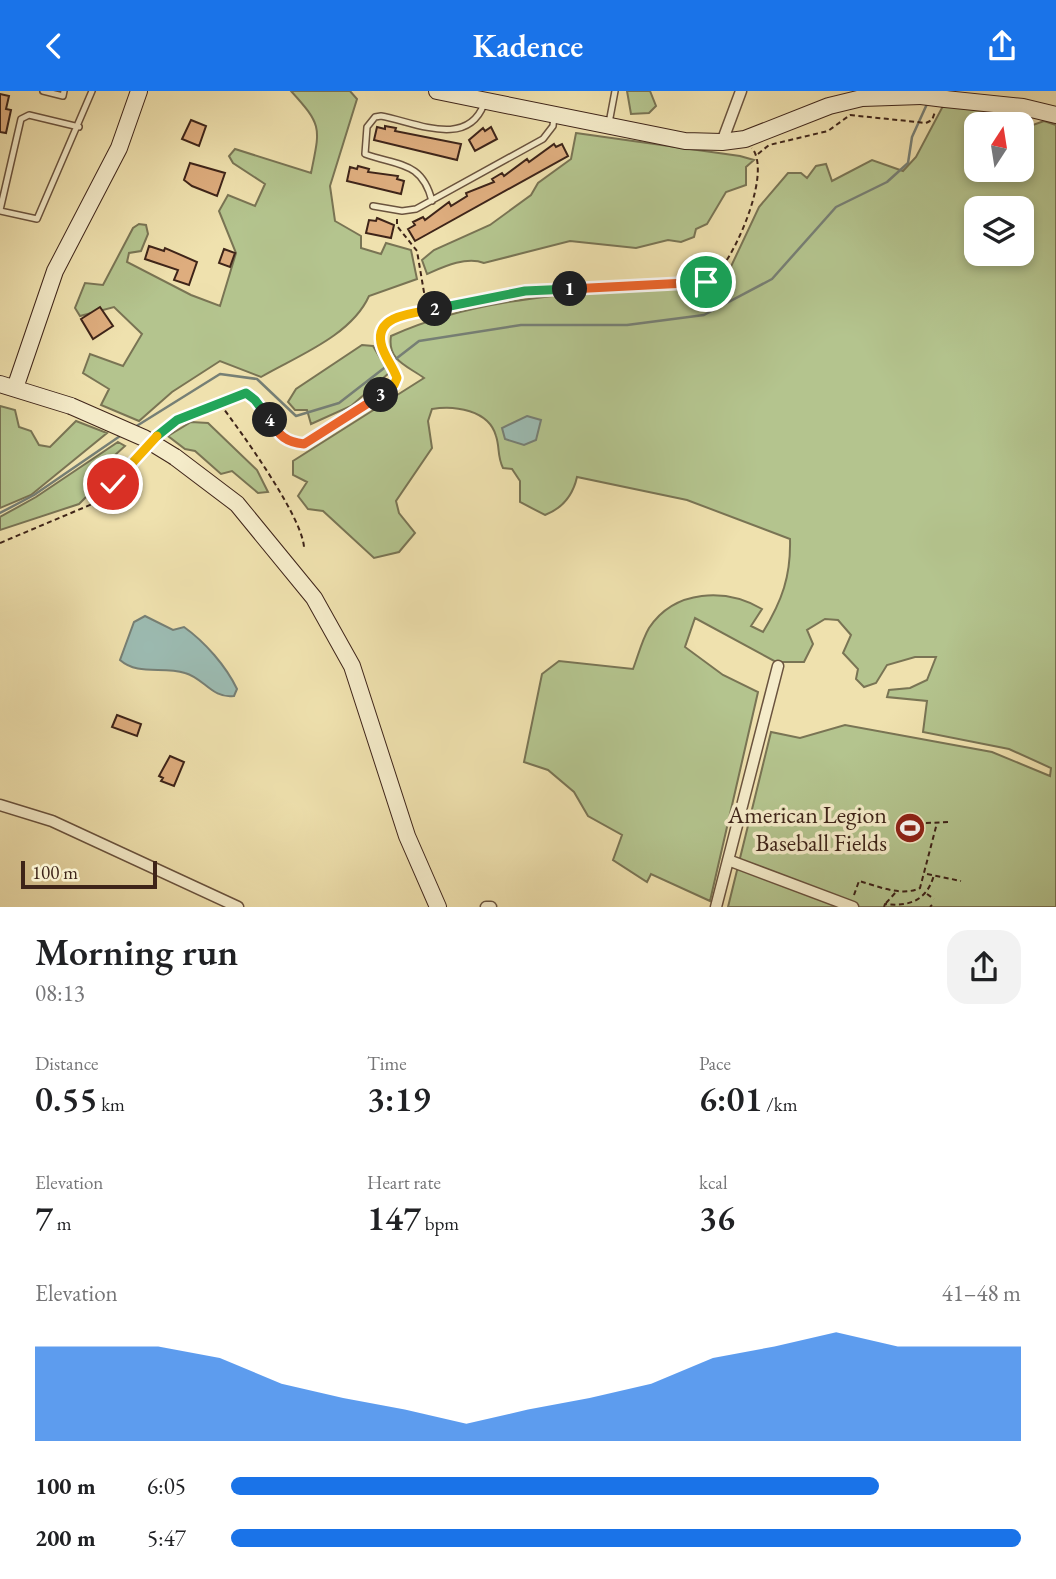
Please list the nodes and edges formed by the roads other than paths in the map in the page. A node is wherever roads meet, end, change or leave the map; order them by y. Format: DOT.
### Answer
graph roads {
  1 [pos="43,91"];
  2 [pos="65,91"];
  3 [pos="92,91"];
  4 [pos="139,91"];
  5 [pos="615,91"];
  6 [pos="741,91"];
  7 [pos="446,92"];
  8 [pos="485,102"];
  9 [pos="1056,115"];
  10 [pos="554,116"];
  11 [pos="608,126"];
  12 [pos="79,127"];
  13 [pos="722,142"];
  14 [pos="432,201"];
  15 [pos="373,206"];
  16 [pos="0,210"];
  17 [pos="8,386"];
  18 [pos="778,666"];
  19 [pos="0,804"];
  20 [pos="728,860"];
  21 [pos="852,906"];
  22 [pos="238,907"];
  23 [pos="438,907"];
  24 [pos="485,907"];
  25 [pos="491,907"];
  26 [pos="716,907"];
  1 -- 2 [label="lane"];
  3 -- 12 [label="lane"];
  4 -- 17 [label="street"];
  5 -- 11 [label="lane"];
  6 -- 13 [label="street"];
  7 -- 8 [label="street"];
  8 -- 10 [label="street"];
  8 -- 14 [label="lane"];
  9 -- 13 [label="street, bridge"];
  10 -- 11 [label="street"];
  10 -- 14 [label="lane"];
  11 -- 13 [label="street"];
  12 -- 16 [label="lane"];
  12 -- 16 [label="lane"];
  14 -- 15 [label="lane"];
  17 -- 23 [label="street, bridge"];
  18 -- 20 [label="street"];
  19 -- 22 [label="street"];
  20 -- 21 [label="street"];
  20 -- 26 [label="street"];
  24 -- 25 [label="street"];
}
